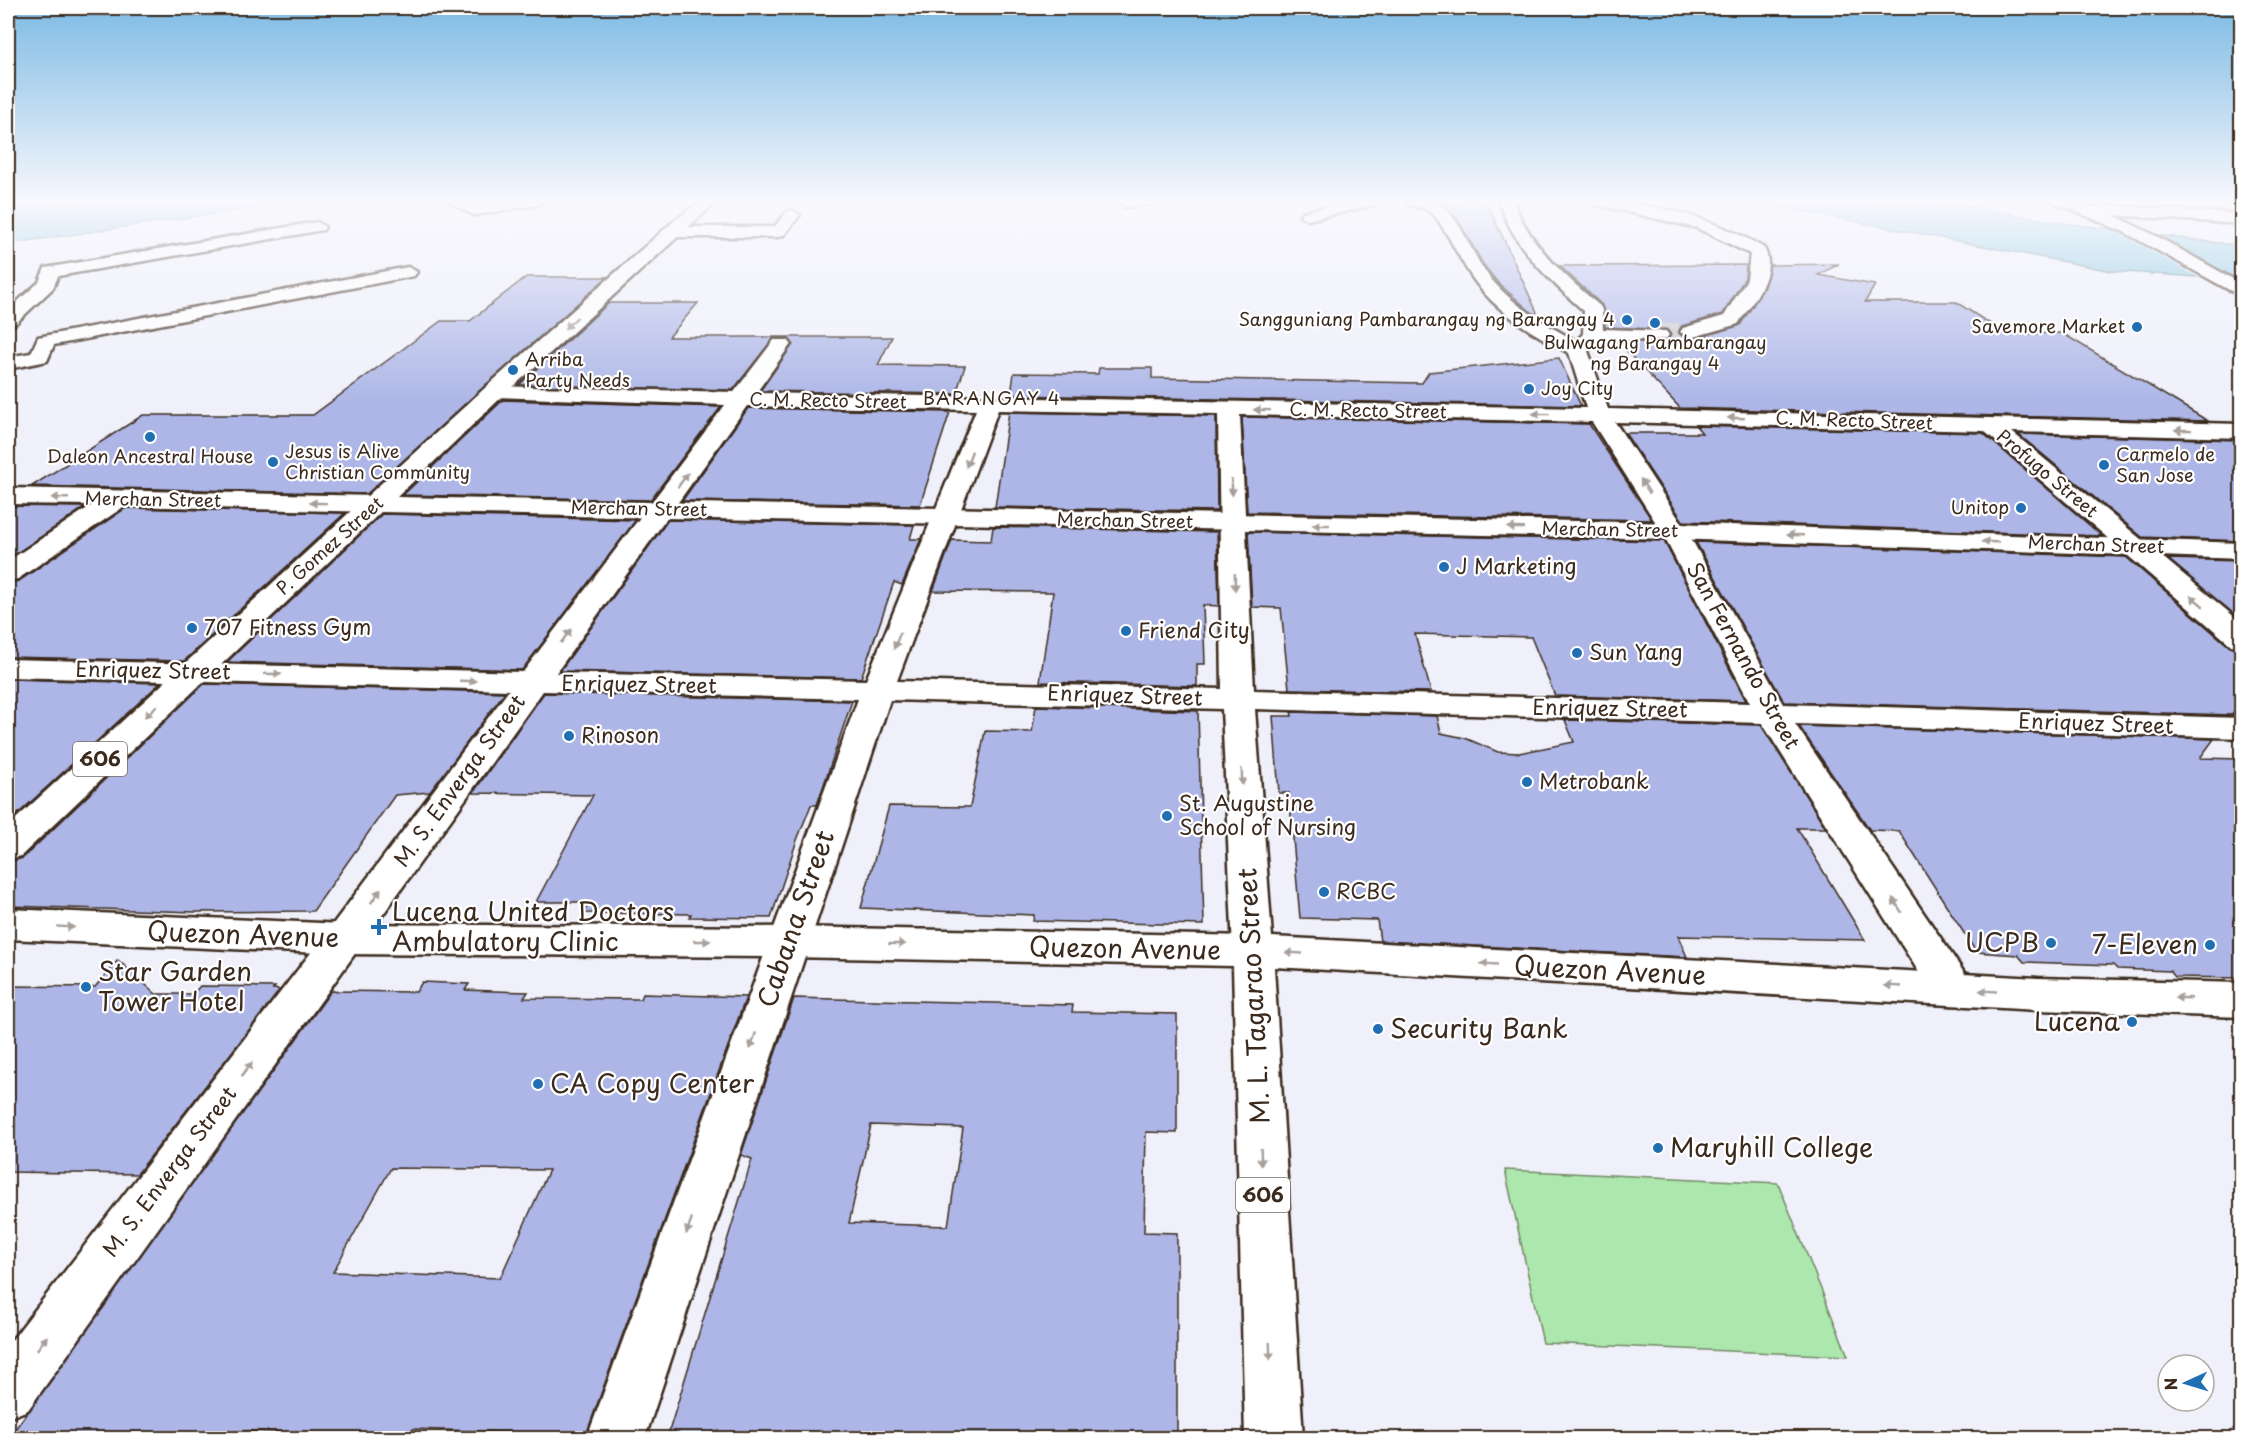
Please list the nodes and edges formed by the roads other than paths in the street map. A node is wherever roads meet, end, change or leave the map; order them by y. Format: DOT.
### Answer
graph roads {
  1 [pos="72,268"];
  2 [pos="632,268"];
  3 [pos="1475,268"];
  4 [pos="1548,268"];
  5 [pos="1759,268"];
  6 [pos="2199,268"];
  7 [pos="408,273"];
  8 [pos="2238,290"];
  9 [pos="8,320"];
  10 [pos="1690,332"];
  11 [pos="1593,335"];
  12 [pos="1659,335"];
  13 [pos="781,344"];
  14 [pos="1578,350"];
  15 [pos="8,363"];
  16 [pos="495,391"];
  17 [pos="742,399"];
  18 [pos="989,404"];
  19 [pos="1229,409"];
  20 [pos="1599,415"];
  21 [pos="1990,425"];
  22 [pos="2241,431"];
  23 [pos="8,496"];
  24 [pos="117,500"];
  25 [pos="376,504"];
  26 [pos="662,508"];
  27 [pos="947,517"];
  28 [pos="1234,524"];
  29 [pos="1674,531"];
  30 [pos="2132,546"];
  31 [pos="2241,551"];
  32 [pos="8,573"];
  33 [pos="2241,639"];
  34 [pos="8,668"];
  35 [pos="193,671"];
  36 [pos="531,683"];
  37 [pos="878,689"];
  38 [pos="1238,700"];
  39 [pos="1772,713"];
  40 [pos="2241,728"];
  41 [pos="8,847"];
  42 [pos="8,924"];
  43 [pos="344,939"];
  44 [pos="788,942"];
  45 [pos="1253,951"];
  46 [pos="1952,989"];
  47 [pos="2241,1000"];
  48 [pos="8,1390"];
  49 [pos="616,1438"];
  50 [pos="1274,1438"];
  1 -- 9 [label="street"];
  2 -- 16 [label="street, P. Gomez Street / 606, one-way"];
  3 -- 14 [label="street"];
  4 -- 11 [label="street"];
  5 -- 10 [label="street"];
  6 -- 8 [label="street"];
  7 -- 15 [label="street"];
  11 -- 12 [label="street"];
  11 -- 14 [label="street"];
  13 -- 17 [label="street, M. S. Enverga Street"];
  14 -- 20 [label="street, San Fernando Street"];
  16 -- 17 [label="street, C. M. Recto Street"];
  16 -- 25 [label="street, P. Gomez Street / 606"];
  17 -- 18 [label="street, C. M. Recto Street"];
  26 -- 17 [label="street, M. S. Enverga Street, one-way"];
  18 -- 19 [label="street, C. M. Recto Street"];
  18 -- 27 [label="street, Cabana Street, one-way"];
  20 -- 19 [label="street, C. M. Recto Street, one-way"];
  19 -- 28 [label="street, M. L. Tagarao Street, one-way"];
  21 -- 20 [label="street, C. M. Recto Street, one-way"];
  29 -- 20 [label="street, San Fernando Street, one-way"];
  22 -- 21 [label="street, C. M. Recto Street, one-way"];
  21 -- 30 [label="street, Profugo Street"];
  24 -- 23 [label="street, Merchan Street, one-way"];
  25 -- 24 [label="street, Merchan Street, one-way"];
  24 -- 32 [label="street"];
  25 -- 26 [label="street, Merchan Street"];
  25 -- 35 [label="street, P. Gomez Street / 606"];
  26 -- 27 [label="street, Merchan Street"];
  36 -- 26 [label="street, M. S. Enverga Street, one-way"];
  27 -- 28 [label="street, Merchan Street"];
  27 -- 37 [label="street, Cabana Street, one-way"];
  29 -- 28 [label="street, Merchan Street, one-way"];
  28 -- 38 [label="street, M. L. Tagarao Street, one-way"];
  30 -- 29 [label="street, Merchan Street, one-way"];
  29 -- 39 [label="street, San Fernando Street"];
  30 -- 31 [label="street, Merchan Street"];
  33 -- 30 [label="street, Profugo Street, one-way"];
  34 -- 35 [label="street, Enriquez Street"];
  35 -- 36 [label="street, Enriquez Street, one-way"];
  35 -- 41 [label="street, P. Gomez Street / 606, one-way"];
  36 -- 37 [label="street, Enriquez Street"];
  43 -- 36 [label="street, M. S. Enverga Street, one-way"];
  37 -- 38 [label="street, Enriquez Street"];
  37 -- 44 [label="street, Cabana Street"];
  38 -- 39 [label="street, Enriquez Street"];
  38 -- 45 [label="street, M. L. Tagarao Street, one-way"];
  39 -- 40 [label="street, Enriquez Street"];
  46 -- 39 [label="street, San Fernando Street, one-way"];
  42 -- 43 [label="street, Quezon Avenue, one-way"];
  43 -- 44 [label="street, Quezon Avenue, one-way"];
  48 -- 43 [label="street, M. S. Enverga Street, one-way"];
  44 -- 45 [label="street, Quezon Avenue, one-way"];
  44 -- 49 [label="street, Cabana Street, one-way"];
  46 -- 45 [label="street, Quezon Avenue, one-way"];
  45 -- 50 [label="street, M. L. Tagarao Street / 606, one-way"];
  47 -- 46 [label="street, Quezon Avenue, one-way"];
}
